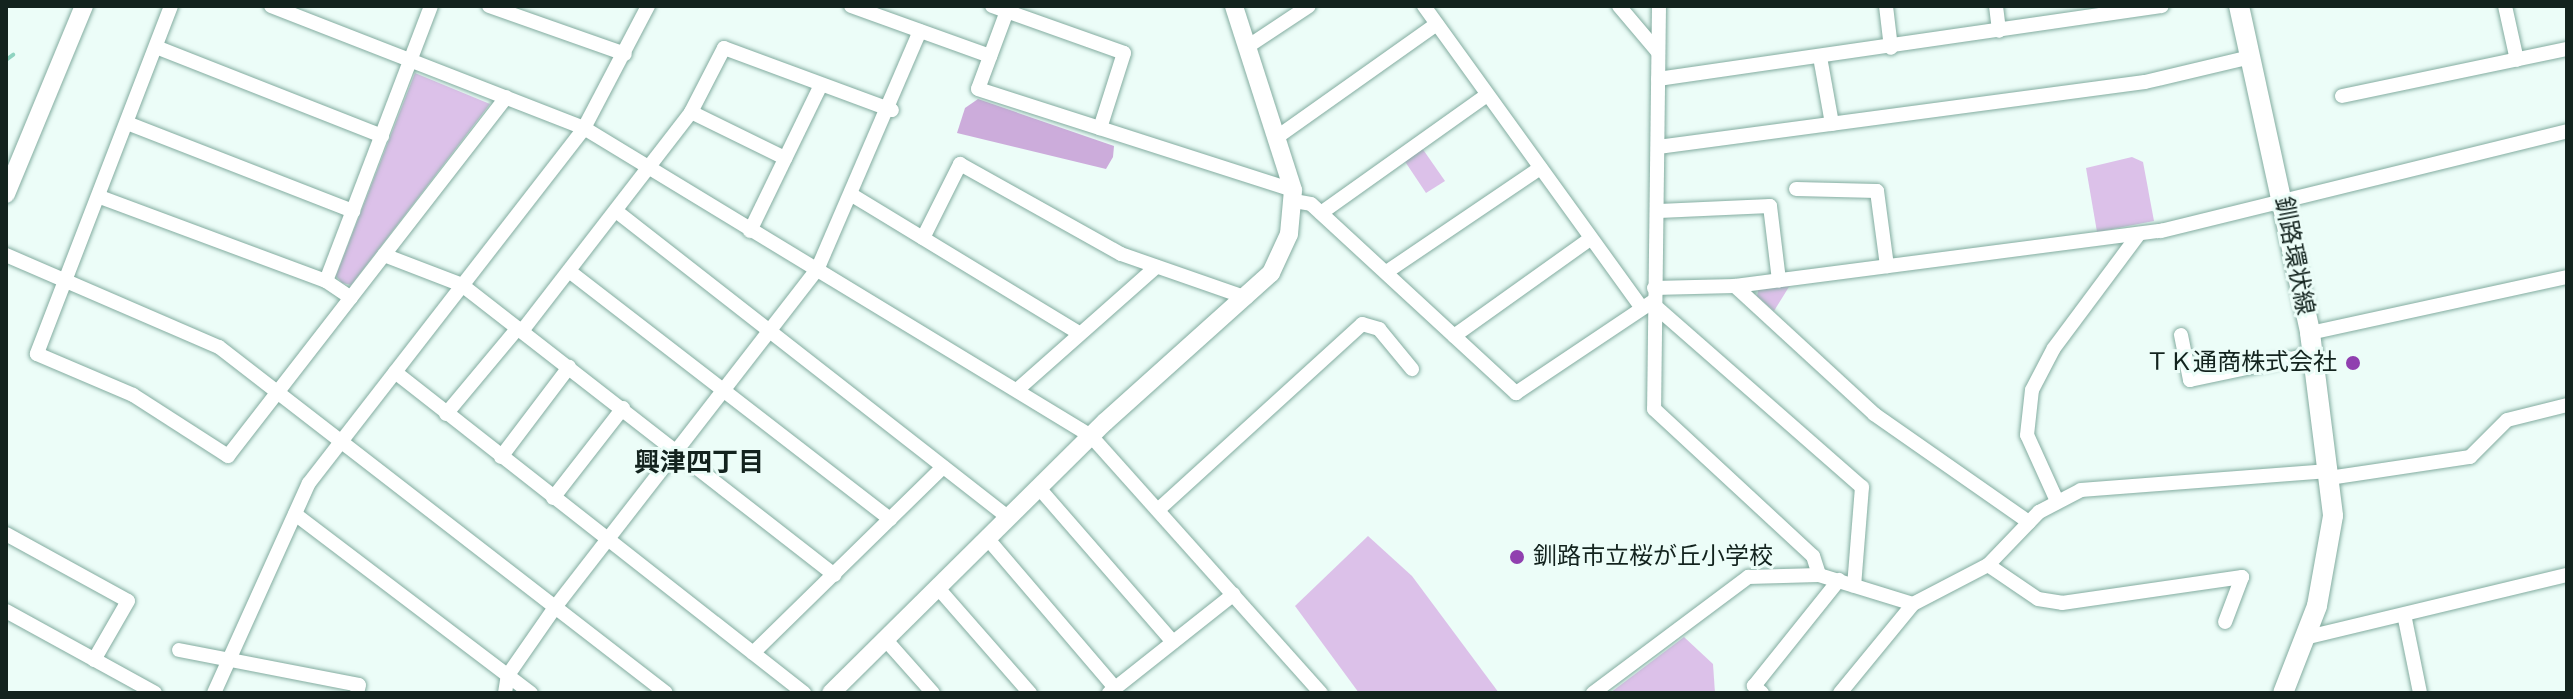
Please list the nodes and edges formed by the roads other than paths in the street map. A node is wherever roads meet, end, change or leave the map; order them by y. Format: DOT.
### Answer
graph roads {
  1 [pos="84,6"];
  2 [pos="171,6"];
  3 [pos="271,6"];
  4 [pos="431,6"];
  5 [pos="489,6"];
  6 [pos="648,6"];
  7 [pos="851,6"];
  8 [pos="1234,6"];
  9 [pos="1309,6"];
  10 [pos="1424,6"];
  11 [pos="1619,6"];
  12 [pos="1659,6"];
  13 [pos="1886,6"];
  14 [pos="1996,6"];
  15 [pos="2162,6"];
  16 [pos="2239,6"];
  17 [pos="2505,6"];
  18 [pos="1000,8"];
  19 [pos="2079,14"];
  20 [pos="1437,24"];
  21 [pos="920,31"];
  22 [pos="1999,31"];
  23 [pos="156,47"];
  24 [pos="1247,47"];
  25 [pos="1891,48"];
  26 [pos="2567,49"];
  27 [pos="1657,51"];
  28 [pos="625,54"];
  29 [pos="990,56"];
  30 [pos="1820,57"];
  31 [pos="2251,57"];
  32 [pos="412,60"];
  33 [pos="2517,60"];
  34 [pos="1658,79"];
  35 [pos="821,85"];
  36 [pos="1487,95"];
  37 [pos="2342,96"];
  38 [pos="506,97"];
  39 [pos="892,110"];
  40 [pos="691,112"];
  41 [pos="127,123"];
  42 [pos="1832,124"];
  43 [pos="584,128"];
  44 [pos="1100,128"];
  45 [pos="2567,131"];
  46 [pos="1280,135"];
  47 [pos="382,136"];
  48 [pos="1658,147"];
  49 [pos="785,158"];
  50 [pos="1540,168"];
  51 [pos="650,169"];
  52 [pos="1796,189"];
  53 [pos="6,194"];
  54 [pos="852,195"];
  55 [pos="1293,196"];
  56 [pos="100,197"];
  57 [pos="2284,203"];
  58 [pos="353,211"];
  59 [pos="616,211"];
  60 [pos="1659,211"];
  61 [pos="1321,213"];
  62 [pos="750,231"];
  63 [pos="2139,234"];
  64 [pos="923,238"];
  65 [pos="1590,239"];
  66 [pos="6,255"];
  67 [pos="384,255"];
  68 [pos="1887,266"];
  69 [pos="1156,267"];
  70 [pos="817,270"];
  71 [pos="569,271"];
  72 [pos="1388,271"];
  73 [pos="2567,277"];
  74 [pos="65,280"];
  75 [pos="1779,280"];
  76 [pos="326,281"];
  77 [pos="462,285"];
  78 [pos="1735,286"];
  79 [pos="351,298"];
  80 [pos="1247,298"];
  81 [pos="1651,300"];
  82 [pos="520,329"];
  83 [pos="771,330"];
  84 [pos="1079,333"];
  85 [pos="2310,333"];
  86 [pos="2181,335"];
  87 [pos="1454,336"];
  88 [pos="2313,354"];
  89 [pos="569,367"];
  90 [pos="1412,369"];
  91 [pos="395,372"];
  92 [pos="1017,390"];
  93 [pos="279,391"];
  94 [pos="724,392"];
  95 [pos="2567,405"];
  96 [pos="623,408"];
  97 [pos="446,414"];
  98 [pos="1091,436"];
  99 [pos="338,439"];
  100 [pos="677,450"];
  101 [pos="501,457"];
  102 [pos="943,467"];
  103 [pos="2329,474"];
  104 [pos="1039,488"];
  105 [pos="553,498"];
  106 [pos="2057,501"];
  107 [pos="1159,509"];
  108 [pos="295,514"];
  109 [pos="1008,517"];
  110 [pos="890,519"];
  111 [pos="2029,522"];
  112 [pos="6,534"];
  113 [pos="987,538"];
  114 [pos="608,539"];
  115 [pos="1988,565"];
  116 [pos="835,575"];
  117 [pos="1819,575"];
  118 [pos="2567,575"];
  119 [pos="1839,580"];
  120 [pos="1854,586"];
  121 [pos="938,588"];
  122 [pos="1234,594"];
  123 [pos="1913,604"];
  124 [pos="556,606"];
  125 [pos="6,611"];
  126 [pos="2405,619"];
  127 [pos="2225,622"];
  128 [pos="2304,638"];
  129 [pos="885,639"];
  130 [pos="1173,642"];
  131 [pos="179,650"];
  132 [pos="753,653"];
  133 [pos="233,657"];
  134 [pos="94,660"];
  135 [pos="508,675"];
  136 [pos="1111,690"];
  137 [pos="155,693"];
  138 [pos="214,693"];
  139 [pos="357,693"];
  140 [pos="505,693"];
  141 [pos="531,693"];
  142 [pos="666,693"];
  143 [pos="804,693"];
  144 [pos="831,693"];
  145 [pos="933,693"];
  146 [pos="1030,693"];
  147 [pos="1321,693"];
  148 [pos="1593,693"];
  149 [pos="1762,693"];
  150 [pos="1840,693"];
  151 [pos="2283,693"];
  152 [pos="2420,693"];
  1 -- 53 [label="street"];
  2 -- 23 [label="street"];
  3 -- 32 [label="street"];
  4 -- 32 [label="street"];
  5 -- 28 [label="street"];
  6 -- 28 [label="street"];
  7 -- 21 [label="street"];
  8 -- 24 [label="street"];
  9 -- 24 [label="street"];
  10 -- 20 [label="street"];
  11 -- 27 [label="street"];
  12 -- 27 [label="street"];
  13 -- 25 [label="street"];
  14 -- 22 [label="street"];
  15 -- 19 [label="street"];
  16 -- 31 [label="main road, 釧路環状線"];
  17 -- 33 [label="street"];
  18 -- 29 [label="street"];
  18 -- 44 [label="street"];
  19 -- 22 [label="street"];
  20 -- 36 [label="street"];
  20 -- 46 [label="street"];
  21 -- 29 [label="street"];
  21 -- 39 [label="street"];
  22 -- 25 [label="street"];
  23 -- 41 [label="street"];
  23 -- 47 [label="street"];
  24 -- 46 [label="street"];
  25 -- 30 [label="street"];
  26 -- 33 [label="street"];
  27 -- 34 [label="street"];
  28 -- 43 [label="street"];
  29 -- 44 [label="street"];
  30 -- 34 [label="street"];
  30 -- 42 [label="street"];
  31 -- 42 [label="street"];
  31 -- 57 [label="main road, 釧路環状線"];
  32 -- 38 [label="street"];
  32 -- 47 [label="street"];
  33 -- 37 [label="street"];
  34 -- 48 [label="street"];
  35 -- 39 [label="street"];
  35 -- 40 [label="street"];
  35 -- 49 [label="street"];
  36 -- 50 [label="street"];
  36 -- 61 [label="street"];
  38 -- 43 [label="street"];
  38 -- 67 [label="street"];
  39 -- 54 [label="street"];
  40 -- 49 [label="street"];
  40 -- 51 [label="street"];
  41 -- 56 [label="street"];
  41 -- 58 [label="street"];
  42 -- 48 [label="street"];
  43 -- 51 [label="street"];
  43 -- 77 [label="street"];
  44 -- 55 [label="street"];
  45 -- 57 [label="street"];
  46 -- 55 [label="street"];
  47 -- 58 [label="street"];
  48 -- 60 [label="street"];
  49 -- 62 [label="street"];
  50 -- 65 [label="street"];
  50 -- 72 [label="street"];
  51 -- 59 [label="street"];
  51 -- 62 [label="street"];
  52 -- 68 [label="street"];
  54 -- 64 [label="street"];
  54 -- 70 [label="street"];
  55 -- 61 [label="street"];
  55 -- 80 [label="street"];
  56 -- 74 [label="street"];
  56 -- 76 [label="street"];
  57 -- 63 [label="street"];
  57 -- 85 [label="main road, 釧路環状線"];
  58 -- 76 [label="street"];
  59 -- 71 [label="street"];
  59 -- 83 [label="street"];
  60 -- 75 [label="street"];
  60 -- 81 [label="street"];
  61 -- 72 [label="street"];
  62 -- 70 [label="street"];
  63 -- 68 [label="street"];
  63 -- 106 [label="street"];
  64 -- 69 [label="street"];
  64 -- 84 [label="street"];
  65 -- 81 [label="street"];
  65 -- 87 [label="street"];
  66 -- 74 [label="street"];
  67 -- 77 [label="street"];
  67 -- 79 [label="street"];
  68 -- 75 [label="street"];
  69 -- 80 [label="street"];
  69 -- 84 [label="street"];
  70 -- 83 [label="street"];
  70 -- 92 [label="street"];
  71 -- 82 [label="street"];
  71 -- 94 [label="street"];
  72 -- 87 [label="street"];
  73 -- 85 [label="street"];
  74 -- 93 [label="street"];
  74 -- 93 [label="street"];
  75 -- 78 [label="street"];
  76 -- 79 [label="street"];
  77 -- 82 [label="street"];
  77 -- 91 [label="street"];
  78 -- 81 [label="street"];
  78 -- 111 [label="street"];
  79 -- 93 [label="street"];
  80 -- 98 [label="street"];
  81 -- 87 [label="street"];
  81 -- 117 [label="street"];
  81 -- 120 [label="street"];
  82 -- 89 [label="street"];
  82 -- 97 [label="street"];
  83 -- 94 [label="street"];
  83 -- 102 [label="street"];
  84 -- 92 [label="street"];
  85 -- 88 [label="main road, 釧路環状線"];
  86 -- 88 [label="street"];
  88 -- 103 [label="main road, 釧路環状線"];
  89 -- 96 [label="street"];
  89 -- 101 [label="street"];
  90 -- 107 [label="street"];
  91 -- 97 [label="street"];
  91 -- 99 [label="street"];
  92 -- 98 [label="street"];
  93 -- 99 [label="street"];
  94 -- 100 [label="street"];
  94 -- 110 [label="street"];
  95 -- 103 [label="street"];
  96 -- 100 [label="street"];
  96 -- 105 [label="street"];
  97 -- 101 [label="street"];
  98 -- 104 [label="street"];
  98 -- 107 [label="street"];
  99 -- 108 [label="street"];
  99 -- 124 [label="street"];
  100 -- 114 [label="street"];
  100 -- 116 [label="street"];
  101 -- 105 [label="street"];
  102 -- 109 [label="street"];
  102 -- 110 [label="street"];
  103 -- 106 [label="street"];
  103 -- 128 [label="main road, 釧路環状線"];
  104 -- 109 [label="street"];
  104 -- 130 [label="street"];
  105 -- 114 [label="street"];
  106 -- 111 [label="street"];
  107 -- 122 [label="street"];
  108 -- 133 [label="street"];
  108 -- 135 [label="street"];
  109 -- 113 [label="street"];
  110 -- 116 [label="street"];
  111 -- 115 [label="street"];
  112 -- 134 [label="street"];
  113 -- 121 [label="street"];
  113 -- 136 [label="street"];
  114 -- 124 [label="street"];
  114 -- 132 [label="street"];
  115 -- 123 [label="street"];
  115 -- 127 [label="street"];
  116 -- 132 [label="street"];
  117 -- 119 [label="street"];
  117 -- 148 [label="street"];
  118 -- 126 [label="street"];
  119 -- 120 [label="street"];
  119 -- 149 [label="street"];
  120 -- 123 [label="street"];
  121 -- 129 [label="street"];
  121 -- 146 [label="street"];
  122 -- 130 [label="street"];
  122 -- 147 [label="street"];
  123 -- 150 [label="street"];
  124 -- 135 [label="street"];
  124 -- 142 [label="street"];
  125 -- 134 [label="street"];
  126 -- 128 [label="street"];
  126 -- 152 [label="street"];
  128 -- 151 [label="main road, 釧路環状線"];
  129 -- 144 [label="street"];
  129 -- 145 [label="street"];
  130 -- 136 [label="street"];
  131 -- 133 [label="street"];
  132 -- 143 [label="street"];
  133 -- 138 [label="street"];
  133 -- 139 [label="street"];
  134 -- 137 [label="street"];
  135 -- 140 [label="street"];
  135 -- 141 [label="street"];
}
